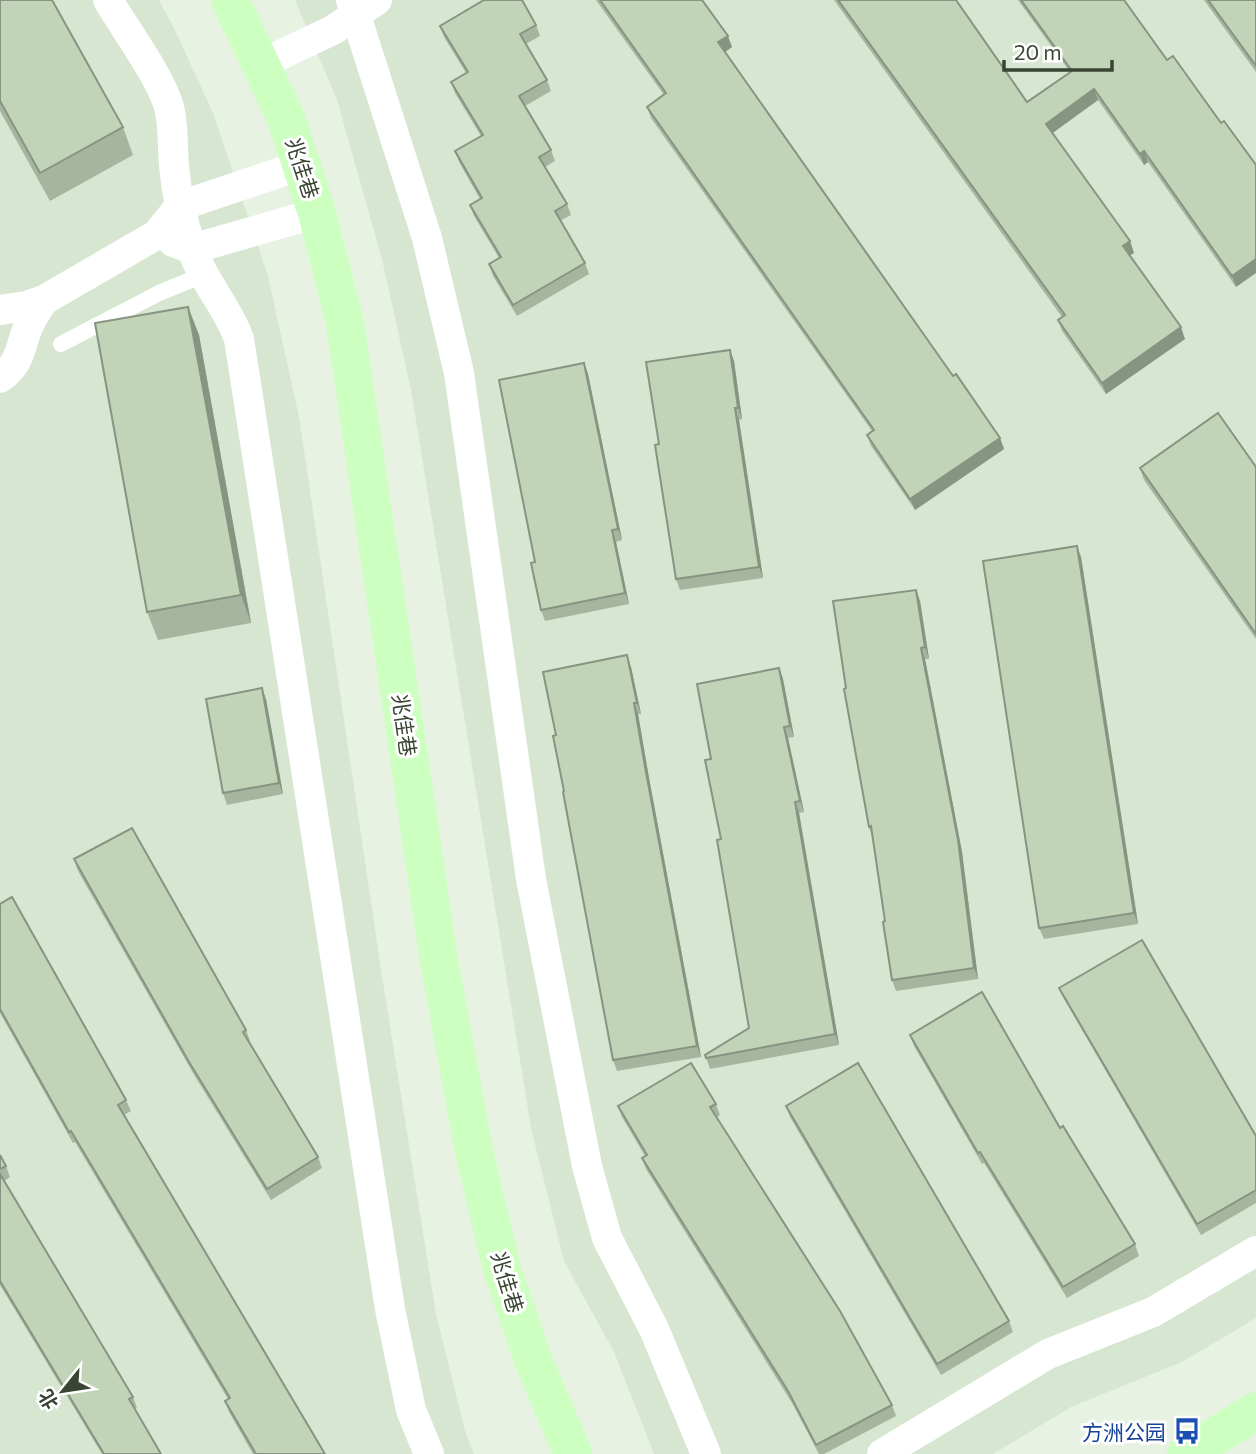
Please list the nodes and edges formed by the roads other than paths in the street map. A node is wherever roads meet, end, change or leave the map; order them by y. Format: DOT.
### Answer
graph roads {
  1 [pos="108,0"];
  2 [pos="230,0"];
  3 [pos="362,5"];
  4 [pos="261,64"];
  5 [pos="302,165"];
  6 [pos="180,206"];
  7 [pos="317,213"];
  8 [pos="156,235"];
  9 [pos="197,262"];
  10 [pos="44,300"];
  11 [pos="0,310"];
  12 [pos="61,344"];
  13 [pos="0,378"];
  14 [pos="1256,1251"];
  15 [pos="1256,1411"];
  16 [pos="429,1454"];
  17 [pos="573,1454"];
  18 [pos="706,1454"];
  19 [pos="882,1454"];
  20 [pos="1186,1454"];
  1 -- 6 [label="street"];
  2 -- 4 [label="street, 兆佳巷"];
  3 -- 4 [label="street"];
  3 -- 18 [label="street"];
  4 -- 5 [label="street, 兆佳巷"];
  5 -- 6 [label="street"];
  5 -- 7 [label="street, 兆佳巷"];
  6 -- 8 [label="street"];
  6 -- 9 [label="street"];
  7 -- 9 [label="street"];
  7 -- 17 [label="street, 兆佳巷"];
  8 -- 9 [label="street"];
  8 -- 10 [label="street"];
  9 -- 12 [label="lane"];
  9 -- 16 [label="street"];
  10 -- 11 [label="street"];
  10 -- 13 [label="street"];
  14 -- 19 [label="street"];
  15 -- 20 [label="street"];
}
